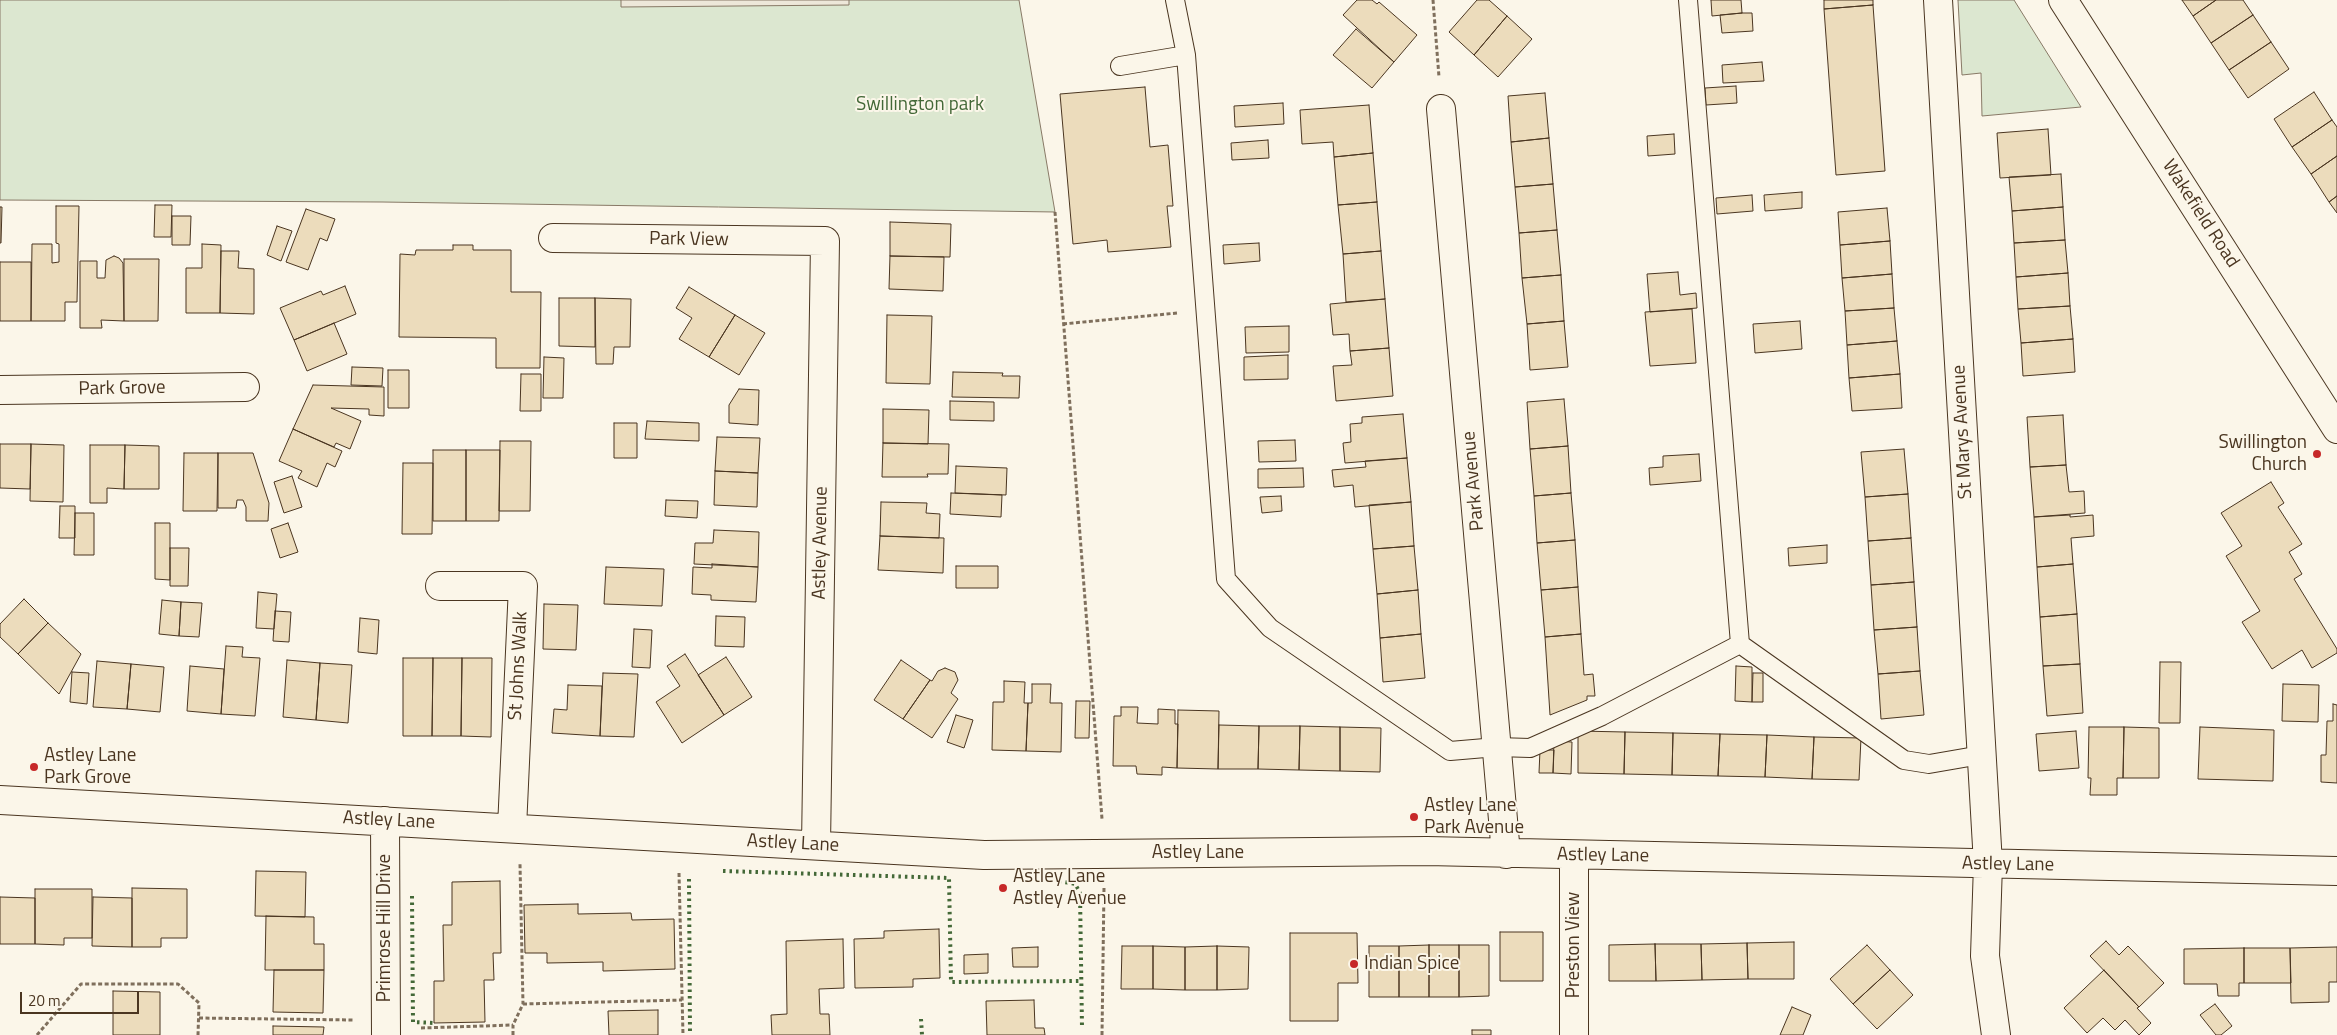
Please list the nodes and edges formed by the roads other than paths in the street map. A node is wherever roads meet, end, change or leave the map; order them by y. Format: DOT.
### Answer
graph roads {
  1 [pos="1175,0"];
  2 [pos="1688,0"];
  3 [pos="1938,0"];
  4 [pos="2062,0"];
  5 [pos="1186,55"];
  6 [pos="1120,66"];
  7 [pos="1441,109"];
  8 [pos="553,238"];
  9 [pos="825,241"];
  10 [pos="245,387"];
  11 [pos="0,390"];
  12 [pos="2337,429"];
  13 [pos="440,586"];
  14 [pos="1740,644"];
  15 [pos="1497,747"];
  16 [pos="1981,755"];
  17 [pos="0,800"];
  18 [pos="385,821"];
  19 [pos="515,828"];
  20 [pos="816,845"];
  21 [pos="1506,854"];
  22 [pos="1574,855"];
  23 [pos="1988,864"];
  24 [pos="2337,871"];
  25 [pos="386,1028"];
  26 [pos="1574,1035"];
  27 [pos="1996,1035"];
  1 -- 5 [label="lane"];
  2 -- 14 [label="lane"];
  3 -- 16 [label="street, St Marys Avenue"];
  4 -- 12 [label="street, Wakefield Road"];
  5 -- 6 [label="lane"];
  5 -- 15 [label="lane"];
  7 -- 15 [label="street, Park Avenue"];
  8 -- 9 [label="street, Park View"];
  9 -- 20 [label="street, Astley Avenue"];
  10 -- 11 [label="street, Park Grove"];
  13 -- 19 [label="street, St Johns Walk"];
  14 -- 15 [label="lane"];
  14 -- 16 [label="lane"];
  15 -- 21 [label="street, Park Avenue"];
  16 -- 23 [label="street, St Marys Avenue"];
  17 -- 18 [label="street, Astley Lane"];
  18 -- 19 [label="street, Astley Lane"];
  18 -- 25 [label="street, Primrose Hill Drive"];
  19 -- 20 [label="street, Astley Lane"];
  20 -- 21 [label="street, Astley Lane"];
  21 -- 22 [label="street, Astley Lane"];
  22 -- 23 [label="street, Astley Lane"];
  22 -- 26 [label="street, Preston View"];
  23 -- 24 [label="street, Astley Lane"];
  23 -- 27 [label="street, St Marys Avenue"];
}
